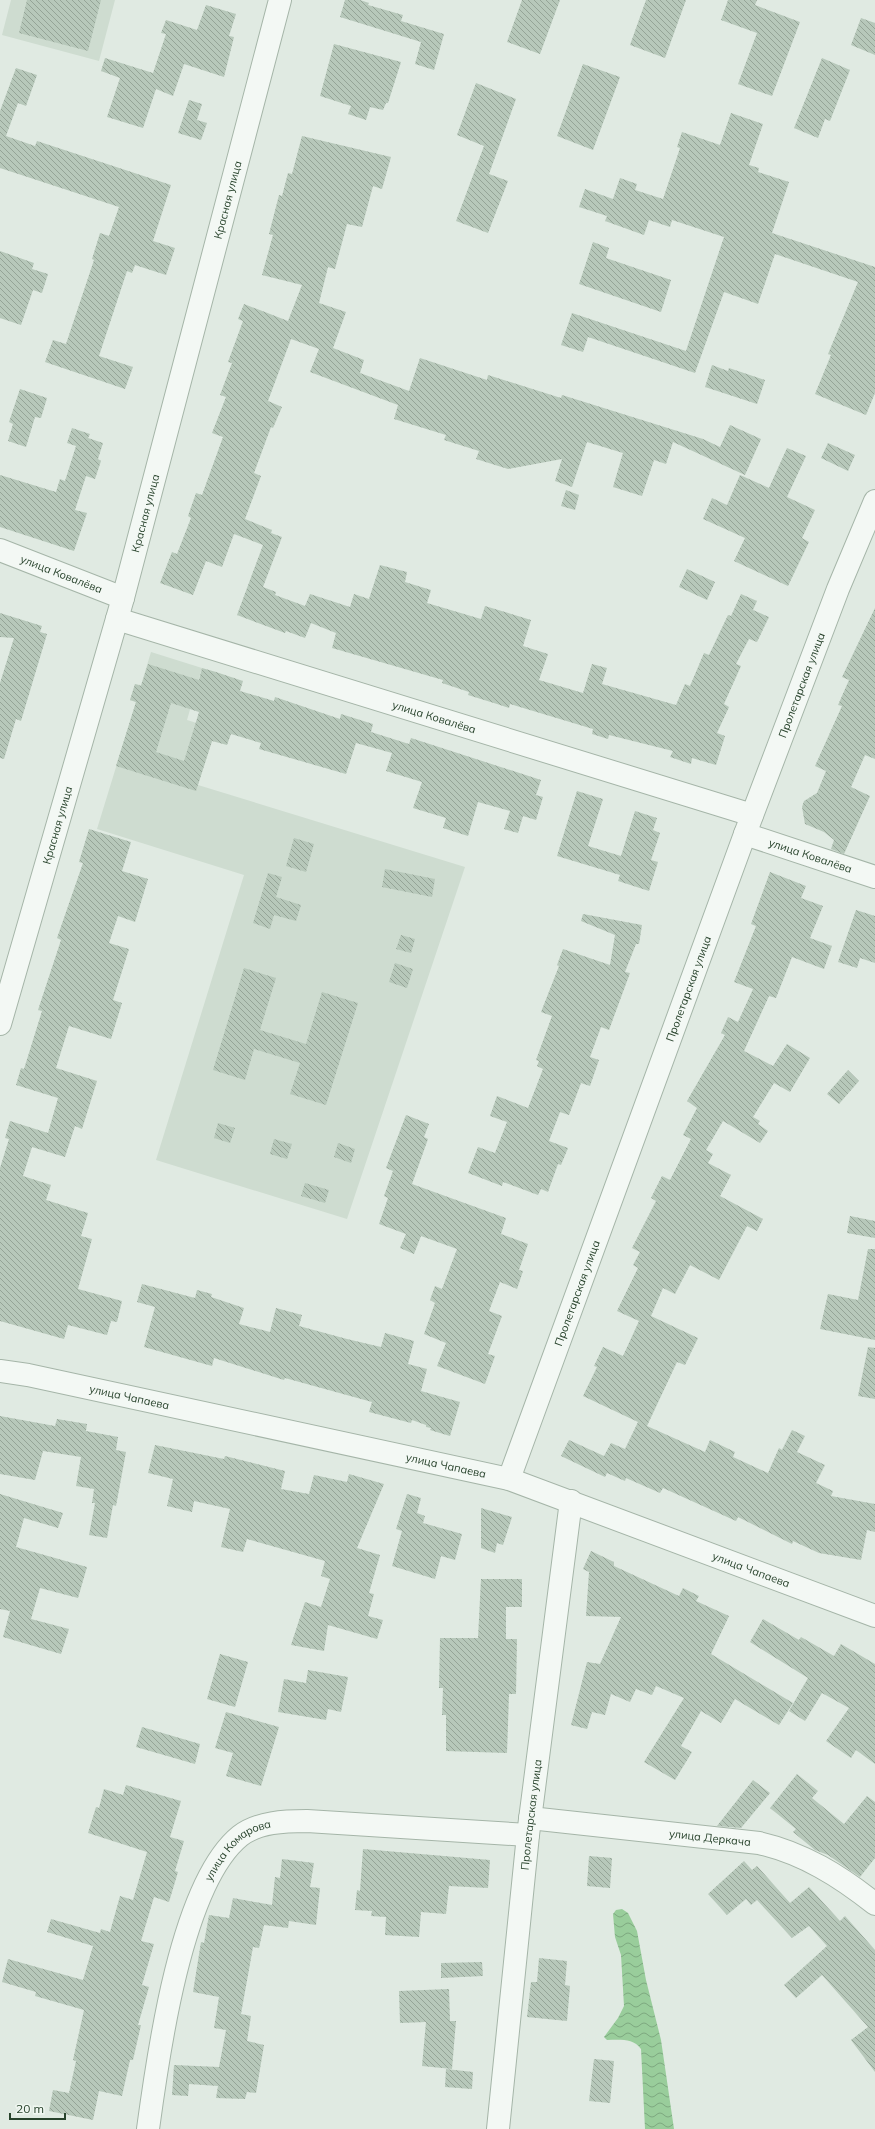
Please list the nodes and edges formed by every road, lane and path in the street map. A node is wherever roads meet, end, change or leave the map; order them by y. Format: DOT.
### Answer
graph roads {
  1 [pos="280,0"];
  2 [pos="875,501"];
  3 [pos="0,550"];
  4 [pos="123,598"];
  5 [pos="117,619"];
  6 [pos="749,825"];
  7 [pos="875,877"];
  8 [pos="0,1024"];
  9 [pos="0,1371"];
  10 [pos="509,1479"];
  11 [pos="571,1501"];
  12 [pos="875,1616"];
  13 [pos="529,1826"];
  14 [pos="875,1904"];
  15 [pos="148,2129"];
  16 [pos="498,2129"];
  1 -- 4 [label="street, Красная улица"];
  2 -- 6 [label="street, Пролетарская улица"];
  3 -- 4 [label="street, улица Ковалёва"];
  4 -- 5 [label="street, Красная улица"];
  5 -- 6 [label="street, улица Ковалёва"];
  5 -- 8 [label="street, Красная улица"];
  6 -- 7 [label="street, улица Ковалёва"];
  6 -- 10 [label="street, Пролетарская улица"];
  9 -- 10 [label="street, улица Чапаева"];
  10 -- 11 [label="street, улица Чапаева"];
  11 -- 12 [label="street, улица Чапаева"];
  11 -- 13 [label="street, Пролетарская улица"];
  13 -- 14 [label="street, улица Деркача"];
  13 -- 15 [label="street, улица Комарова"];
  13 -- 16 [label="street, Пролетарская улица"];
}
